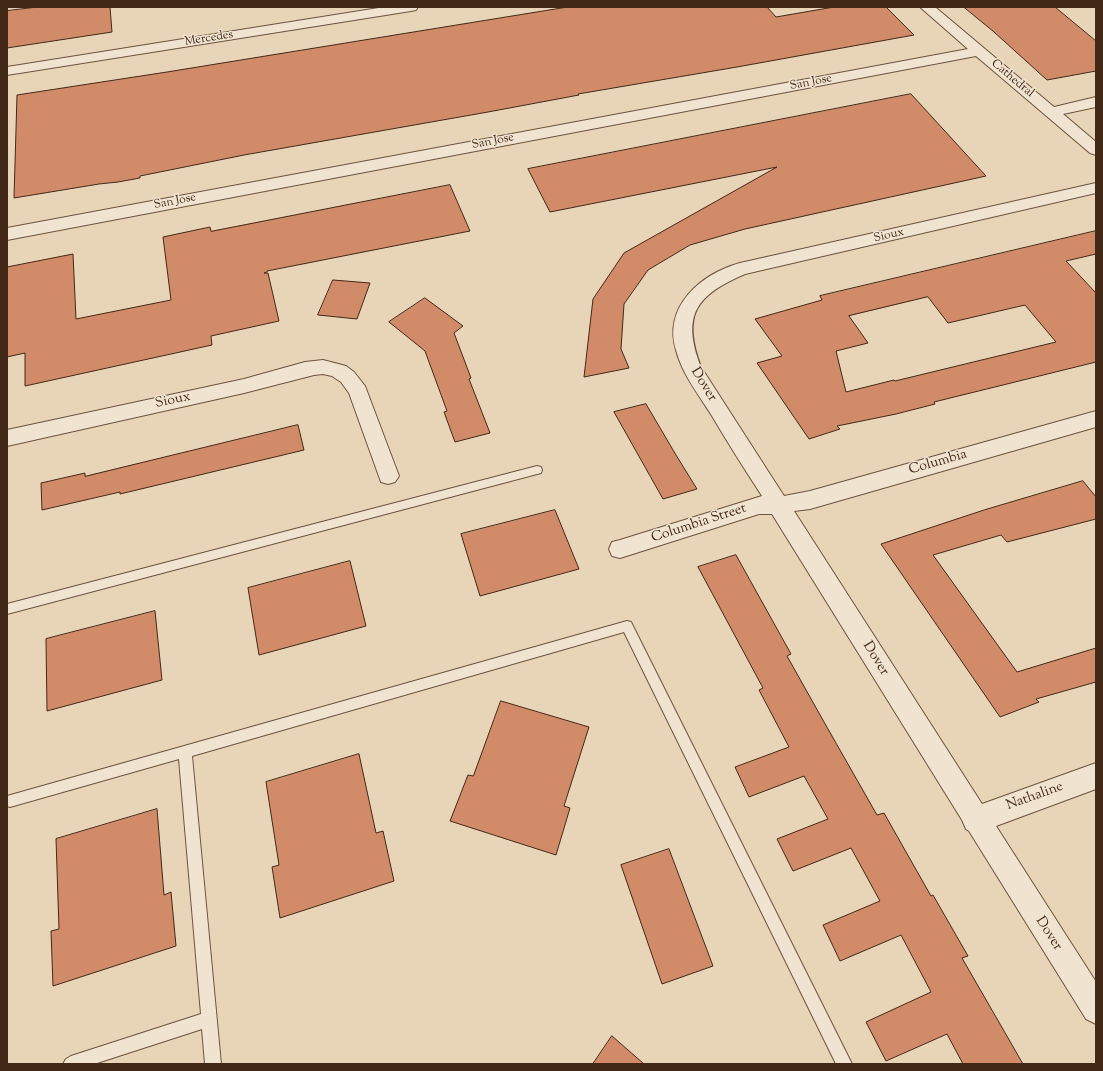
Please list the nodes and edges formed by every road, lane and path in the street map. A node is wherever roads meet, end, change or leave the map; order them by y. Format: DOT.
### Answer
graph roads {
  1 [pos="411,7"];
  2 [pos="927,7"];
  3 [pos="979,51"];
  4 [pos="7,71"];
  5 [pos="1096,102"];
  6 [pos="1051,112"];
  7 [pos="1096,150"];
  8 [pos="1096,188"];
  9 [pos="7,234"];
  10 [pos="690,302"];
  11 [pos="1096,419"];
  12 [pos="7,438"];
  13 [pos="537,470"];
  14 [pos="388,476"];
  15 [pos="779,505"];
  16 [pos="620,549"];
  17 [pos="7,609"];
  18 [pos="185,752"];
  19 [pos="1096,776"];
  20 [pos="10,801"];
  21 [pos="975,820"];
  22 [pos="1096,1009"];
  23 [pos="210,1019"];
  24 [pos="71,1064"];
  25 [pos="213,1064"];
  26 [pos="844,1064"];
  1 -- 4 [label="street, Mercedes"];
  2 -- 3 [label="street, Cathedral"];
  3 -- 6 [label="street, Cathedral"];
  3 -- 9 [label="street, San Jose"];
  5 -- 6 [label="street"];
  6 -- 7 [label="street, Cathedral"];
  8 -- 10 [label="street, Sioux"];
  10 -- 15 [label="street, Dover"];
  11 -- 15 [label="street, Columbia"];
  12 -- 14 [label="street, Sioux"];
  13 -- 17 [label="lane"];
  15 -- 16 [label="street, Columbia Street"];
  15 -- 21 [label="street, Dover"];
  18 -- 20 [label="lane"];
  18 -- 23 [label="lane"];
  18 -- 26 [label="lane"];
  19 -- 21 [label="street, Nathaline"];
  21 -- 22 [label="street, Dover"];
  23 -- 24 [label="lane"];
  23 -- 25 [label="lane"];
}
